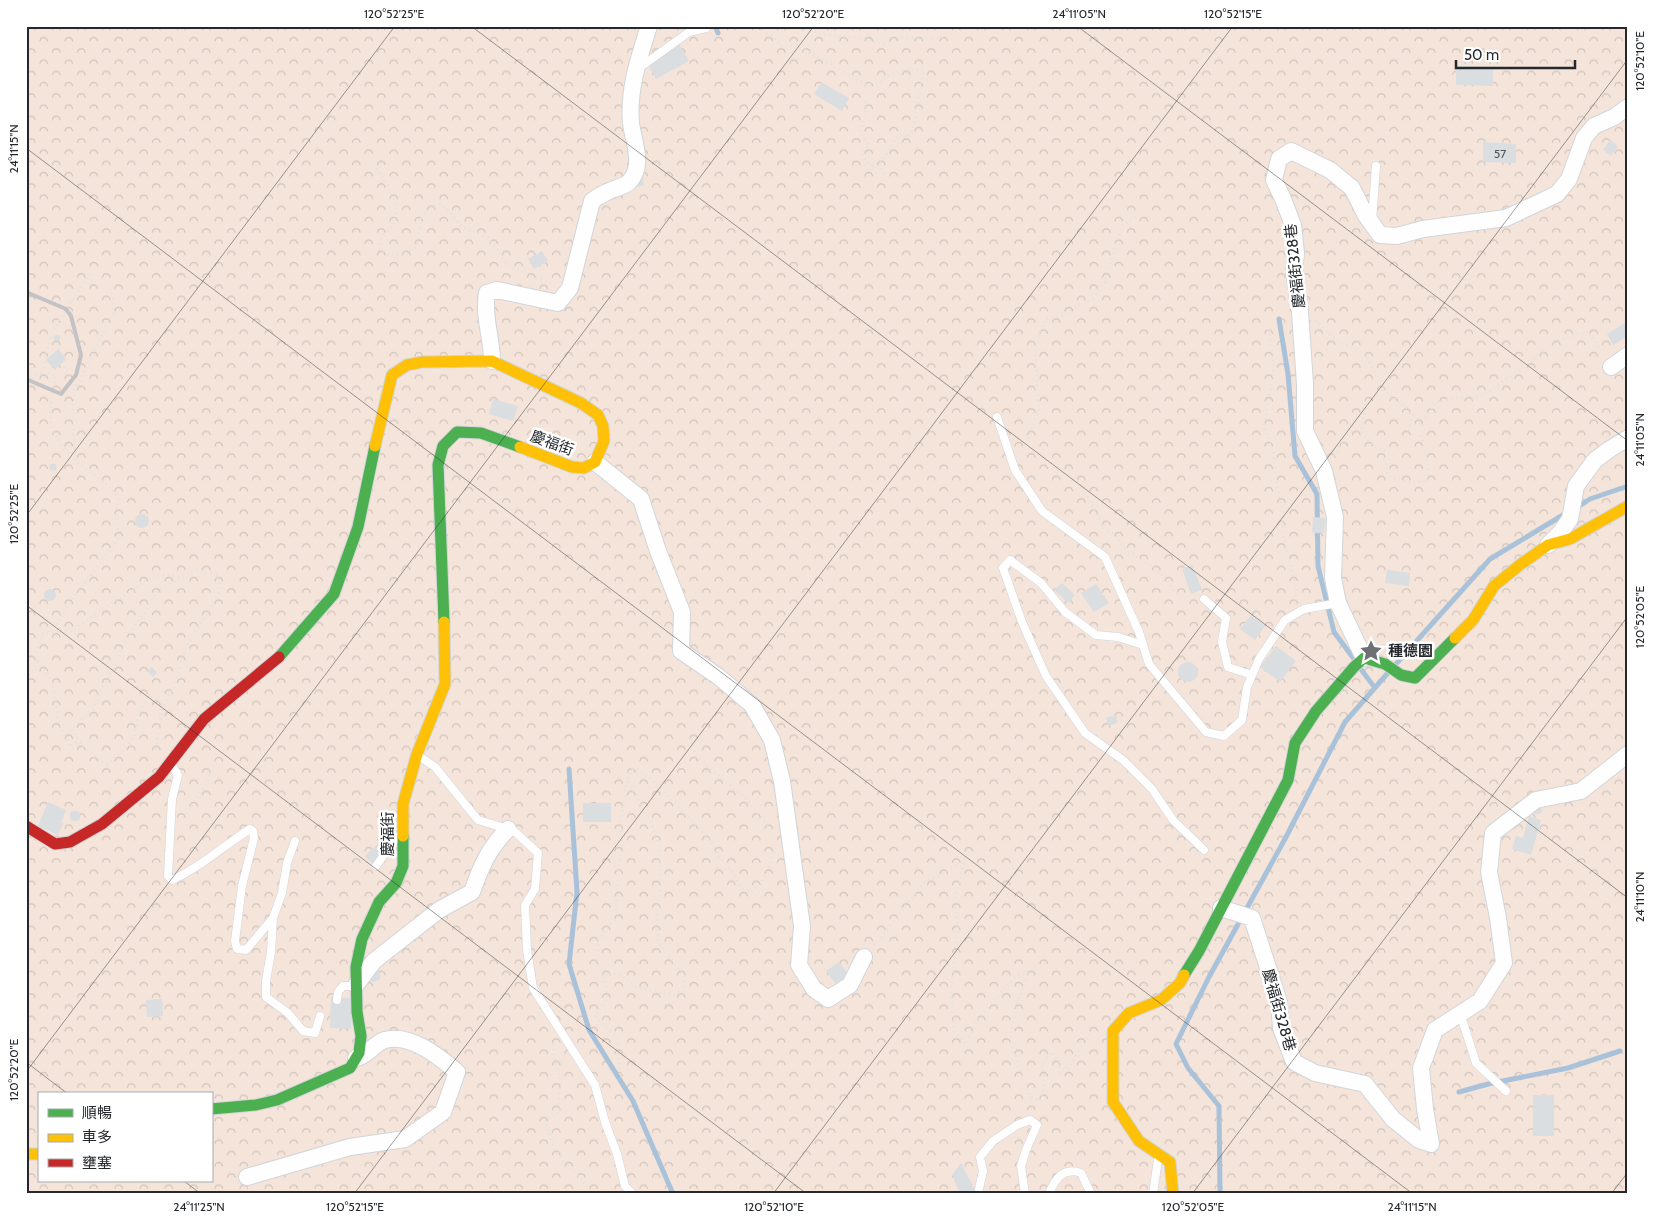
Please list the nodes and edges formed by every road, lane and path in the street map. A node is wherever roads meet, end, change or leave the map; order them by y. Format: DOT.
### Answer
graph roads {
  1 [pos="649,26"];
  2 [pos="759,26"];
  3 [pos="801,26"];
  4 [pos="706,28"];
  5 [pos="952,39"];
  6 [pos="635,70"];
  7 [pos="864,99"];
  8 [pos="1628,108"];
  9 [pos="876,165"];
  10 [pos="1376,166"];
  11 [pos="377,168"];
  12 [pos="884,174"];
  13 [pos="866,175"];
  14 [pos="875,178"];
  15 [pos="1138,215"];
  16 [pos="1372,224"];
  17 [pos="90,274"];
  18 [pos="110,284"];
  19 [pos="570,288"];
  20 [pos="1298,302"];
  21 [pos="1269,330"];
  22 [pos="1628,355"];
  23 [pos="492,361"];
  24 [pos="64,366"];
  25 [pos="1611,367"];
  26 [pos="42,372"];
  27 [pos="26,378"];
  28 [pos="75,390"];
  29 [pos="997,417"];
  30 [pos="1423,422"];
  31 [pos="1628,438"];
  32 [pos="77,462"];
  33 [pos="595,462"];
  34 [pos="1013,463"];
  35 [pos="1324,471"];
  36 [pos="1072,480"];
  37 [pos="1628,506"];
  38 [pos="1548,545"];
  39 [pos="180,577"];
  40 [pos="1204,599"];
  41 [pos="1337,603"];
  42 [pos="1196,607"];
  43 [pos="1295,614"];
  44 [pos="58,631"];
  45 [pos="1143,645"];
  46 [pos="38,662"];
  47 [pos="1359,662"];
  48 [pos="1252,675"];
  49 [pos="160,720"];
  50 [pos="26,724"];
  51 [pos="694,741"];
  52 [pos="78,742"];
  53 [pos="417,754"];
  54 [pos="1628,754"];
  55 [pos="155,756"];
  56 [pos="214,760"];
  57 [pos="170,762"];
  58 [pos="627,779"];
  59 [pos="26,826"];
  60 [pos="403,826"];
  61 [pos="508,829"];
  62 [pos="169,835"];
  63 [pos="775,836"];
  64 [pos="295,841"];
  65 [pos="776,841"];
  66 [pos="1204,850"];
  67 [pos="376,866"];
  68 [pos="1227,910"];
  69 [pos="273,918"];
  70 [pos="864,958"];
  71 [pos="603,974"];
  72 [pos="356,985"];
  73 [pos="337,1000"];
  74 [pos="1460,1013"];
  75 [pos="320,1016"];
  76 [pos="553,1021"];
  77 [pos="1094,1039"];
  78 [pos="356,1058"];
  79 [pos="620,1074"];
  80 [pos="1506,1091"];
  81 [pos="212,1109"];
  82 [pos="1158,1155"];
  83 [pos="246,1177"];
  84 [pos="625,1186"];
  85 [pos="979,1189"];
  86 [pos="590,1194"];
  87 [pos="621,1194"];
  88 [pos="633,1194"];
  89 [pos="1024,1194"];
  90 [pos="1049,1194"];
  91 [pos="1091,1194"];
  92 [pos="1153,1194"];
  93 [pos="1173,1194"];
  1 -- 6 [label="street"];
  2 -- 9 [label="path"];
  3 -- 5 [label="path"];
  4 -- 6 [label="lane"];
  6 -- 19 [label="street"];
  7 -- 9 [label="path"];
  8 -- 16 [label="street, 慶福街328巷"];
  9 -- 12 [label="path"];
  9 -- 13 [label="path"];
  9 -- 14 [label="path"];
  10 -- 16 [label="lane"];
  11 -- 19 [label="path"];
  15 -- 34 [label="path"];
  16 -- 20 [label="street, 慶福街328巷"];
  17 -- 26 [label="path"];
  18 -- 28 [label="path"];
  19 -- 23 [label="street"];
  20 -- 30 [label="path"];
  20 -- 35 [label="street, 慶福街328巷"];
  21 -- 43 [label="path"];
  22 -- 25 [label="street"];
  23 -- 33 [label="street"];
  23 -- 57 [label="street"];
  24 -- 28 [label="path"];
  25 -- 30 [label="path"];
  26 -- 27 [label="path"];
  26 -- 32 [label="path"];
  28 -- 32 [label="path"];
  29 -- 34 [label="lane"];
  30 -- 35 [label="path"];
  31 -- 38 [label="street"];
  32 -- 44 [label="path"];
  33 -- 53 [label="street, 慶福街"];
  33 -- 70 [label="street"];
  34 -- 45 [label="lane"];
  35 -- 41 [label="street, 慶福街328巷"];
  36 -- 42 [label="path"];
  37 -- 38 [label="street"];
  38 -- 47 [label="street"];
  39 -- 44 [label="path"];
  39 -- 49 [label="path"];
  39 -- 52 [label="path"];
  40 -- 48 [label="lane"];
  41 -- 43 [label="lane"];
  41 -- 47 [label="street, 慶福街328巷"];
  43 -- 48 [label="lane"];
  44 -- 46 [label="path"];
  45 -- 48 [label="lane"];
  45 -- 66 [label="lane"];
  46 -- 50 [label="path"];
  46 -- 52 [label="path"];
  47 -- 68 [label="street"];
  49 -- 52 [label="path"];
  49 -- 55 [label="path"];
  51 -- 63 [label="path"];
  53 -- 60 [label="street, 慶福街"];
  53 -- 61 [label="lane"];
  54 -- 74 [label="street, 慶福街328巷"];
  56 -- 62 [label="path"];
  57 -- 59 [label="street"];
  57 -- 62 [label="lane"];
  58 -- 65 [label="path"];
  58 -- 71 [label="path"];
  58 -- 71 [label="path"];
  60 -- 67 [label="lane"];
  60 -- 72 [label="street, 慶福街"];
  61 -- 72 [label="street"];
  61 -- 76 [label="lane"];
  62 -- 69 [label="lane"];
  64 -- 69 [label="lane"];
  68 -- 74 [label="street, 慶福街328巷"];
  68 -- 82 [label="street"];
  69 -- 75 [label="lane"];
  70 -- 77 [label="path"];
  71 -- 79 [label="path"];
  72 -- 73 [label="lane"];
  72 -- 78 [label="street, 慶福街"];
  74 -- 80 [label="lane"];
  76 -- 84 [label="lane"];
  76 -- 86 [label="path"];
  78 -- 81 [label="street"];
  78 -- 83 [label="street"];
  82 -- 92 [label="lane"];
  82 -- 93 [label="street"];
  84 -- 87 [label="lane"];
  84 -- 88 [label="lane"];
  85 -- 89 [label="lane"];
  90 -- 91 [label="lane"];
}
